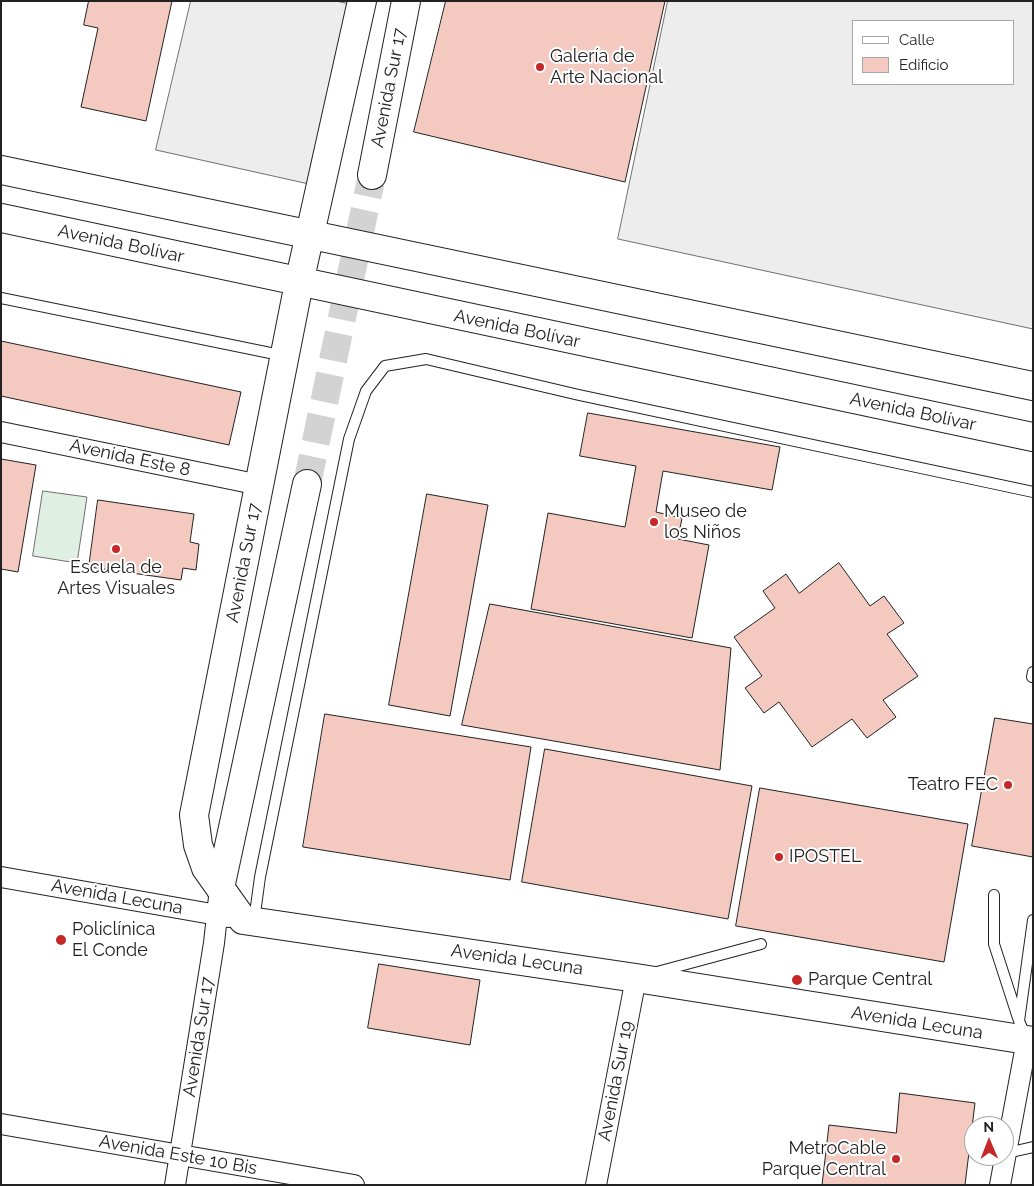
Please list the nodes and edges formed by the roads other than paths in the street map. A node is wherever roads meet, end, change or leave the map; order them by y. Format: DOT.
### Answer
graph roads {
  1 [pos="362,1"];
  2 [pos="406,1"];
  3 [pos="1,170"];
  4 [pos="372,175"];
  5 [pos="1,218"];
  6 [pos="310,234"];
  7 [pos="299,282"];
  8 [pos="1,298"];
  9 [pos="286,356"];
  10 [pos="1033,386"];
  11 [pos="1,432"];
  12 [pos="1033,437"];
  13 [pos="306,484"];
  14 [pos="260,485"];
  15 [pos="1033,492"];
  16 [pos="194,815"];
  17 [pos="228,848"];
  18 [pos="1,877"];
  19 [pos="220,888"];
  20 [pos="994,894"];
  21 [pos="238,919"];
  22 [pos="1033,920"];
  23 [pos="761,944"];
  24 [pos="636,978"];
  25 [pos="1028,1038"];
  26 [pos="1013,1116"];
  27 [pos="1,1124"];
  28 [pos="1033,1147"];
  29 [pos="1014,1151"];
  30 [pos="180,1155"];
  31 [pos="1004,1166"];
  32 [pos="175,1185"];
  33 [pos="354,1185"];
  34 [pos="596,1185"];
  35 [pos="1000,1185"];
  1 -- 6 [label="main road, Avenida Sur 17"];
  2 -- 4 [label="main road, Avenida Sur 17"];
  3 -- 6 [label="main road"];
  5 -- 7 [label="main road, Avenida Bolívar"];
  6 -- 7 [label="main road, Avenida Sur 17"];
  6 -- 10 [label="main road"];
  7 -- 9 [label="main road, Avenida Sur 17"];
  7 -- 12 [label="main road, Avenida Bolívar"];
  8 -- 9 [label="lane"];
  9 -- 14 [label="main road, Avenida Sur 17"];
  11 -- 14 [label="street, Avenida Este 8"];
  13 -- 17 [label="main road"];
  14 -- 16 [label="main road, Avenida Sur 17"];
  15 -- 21 [label="lane"];
  16 -- 17 [label="main road"];
  16 -- 19 [label="main road, Avenida Sur 17"];
  17 -- 19 [label="main road"];
  18 -- 21 [label="street, Avenida Lecuna"];
  19 -- 21 [label="main road, Avenida Sur 17"];
  20 -- 25 [label="lane"];
  21 -- 24 [label="main road, Avenida Lecuna"];
  21 -- 30 [label="street, Avenida Sur 17"];
  22 -- 25 [label="lane"];
  23 -- 24 [label="lane"];
  24 -- 25 [label="main road, Avenida Lecuna"];
  24 -- 34 [label="street, Avenida Sur 19"];
  25 -- 26 [label="street"];
  27 -- 30 [label="street, Avenida Este 10 Bis"];
  28 -- 29 [label="lane"];
  30 -- 32 [label="street, Avenida Sur 17"];
  30 -- 33 [label="street, Avenida Este 10 Bis"];
  31 -- 35 [label="street"];
}
